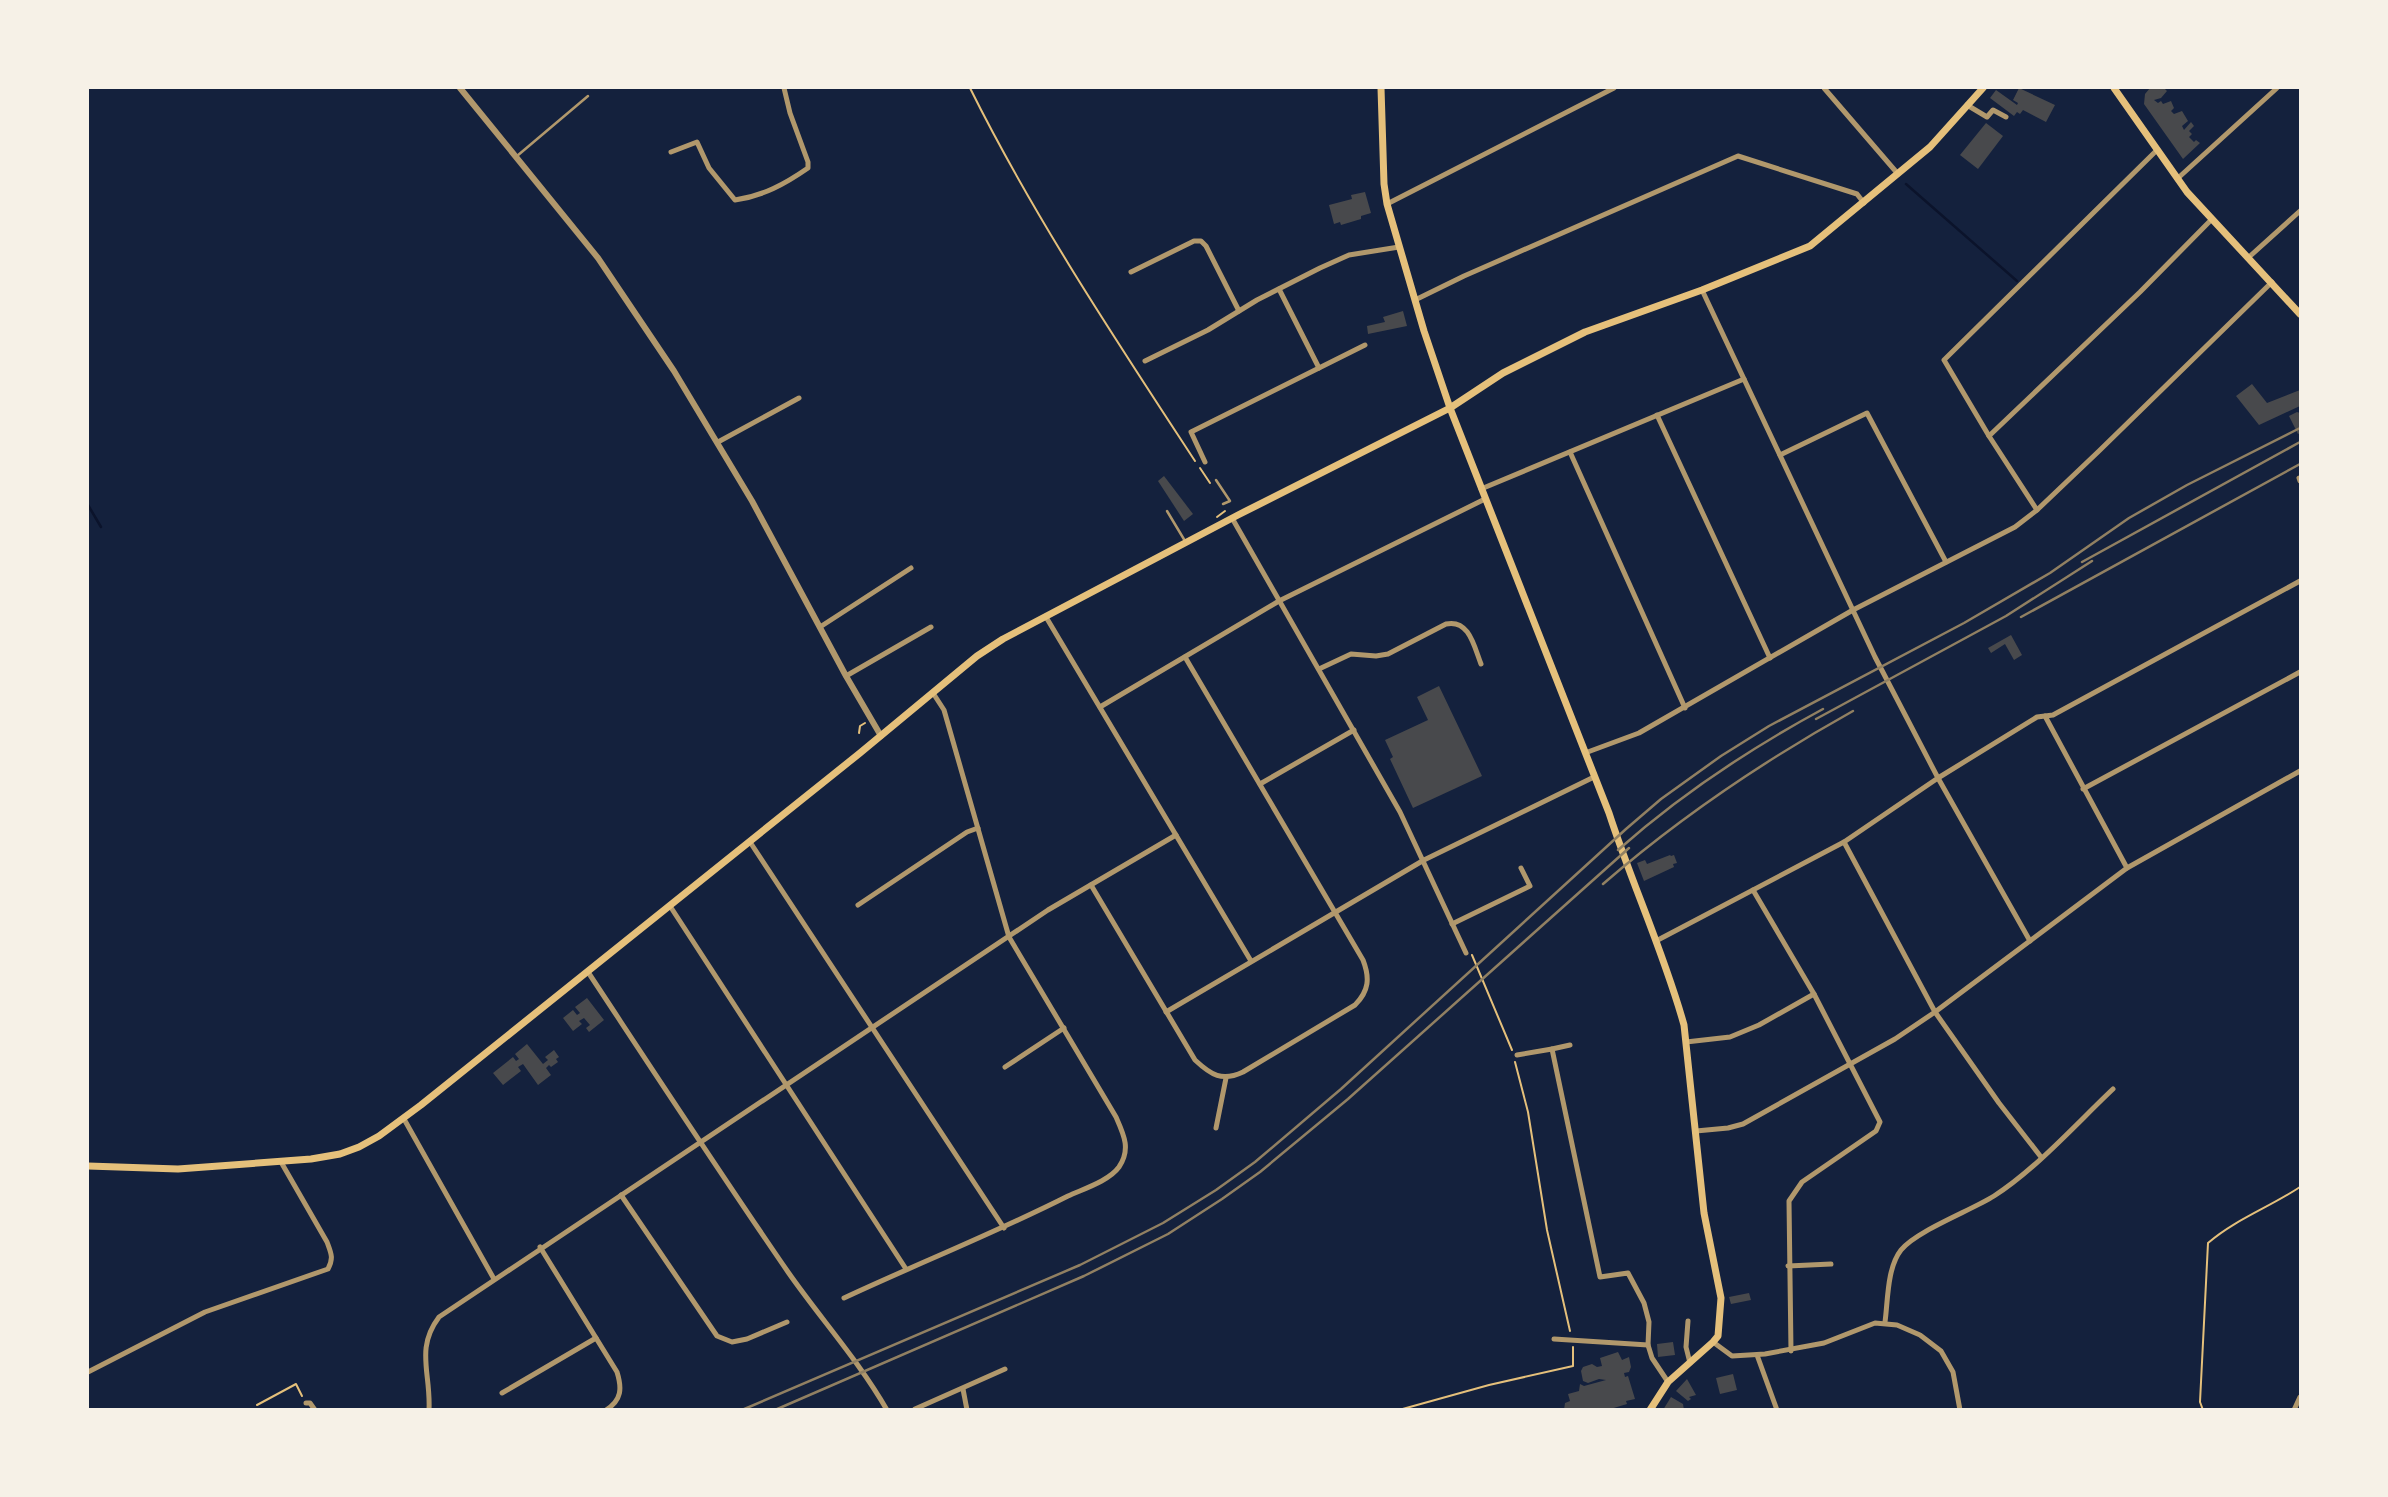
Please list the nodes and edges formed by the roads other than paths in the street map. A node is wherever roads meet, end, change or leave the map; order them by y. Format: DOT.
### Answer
graph roads {
  1 [pos="460,88"];
  2 [pos="784,88"];
  3 [pos="1381,88"];
  4 [pos="1614,88"];
  5 [pos="1824,88"];
  6 [pos="2277,88"];
  7 [pos="1980,89"];
  8 [pos="2118,89"];
  9 [pos="588,96"];
  10 [pos="1967,105"];
  11 [pos="2006,117"];
  12 [pos="2157,150"];
  13 [pos="671,152"];
  14 [pos="517,156"];
  15 [pos="1898,174"];
  16 [pos="2177,179"];
  17 [pos="1864,203"];
  18 [pos="1387,204"];
  19 [pos="2301,211"];
  20 [pos="2213,219"];
  21 [pos="1399,247"];
  22 [pos="2249,257"];
  23 [pos="1131,272"];
  24 [pos="2272,282"];
  25 [pos="1279,289"];
  26 [pos="1702,290"];
  27 [pos="1415,300"];
  28 [pos="1239,311"];
  29 [pos="2301,314"];
  30 [pos="1365,345"];
  31 [pos="1145,361"];
  32 [pos="1319,368"];
  33 [pos="1744,379"];
  34 [pos="799,398"];
  35 [pos="1450,408"];
  36 [pos="1657,415"];
  37 [pos="1989,436"];
  38 [pos="718,442"];
  39 [pos="1570,452"];
  40 [pos="1780,455"];
  41 [pos="1205,462"];
  42 [pos="1216,480"];
  43 [pos="1481,489"];
  44 [pos="1485,499"];
  45 [pos="1224,506"];
  46 [pos="2037,510"];
  47 [pos="1167,511"];
  48 [pos="1232,518"];
  49 [pos="1186,543"];
  50 [pos="1946,562"];
  51 [pos="911,568"];
  52 [pos="2301,581"];
  53 [pos="1279,601"];
  54 [pos="1853,610"];
  55 [pos="1046,617"];
  56 [pos="820,627"];
  57 [pos="931,627"];
  58 [pos="1185,657"];
  59 [pos="1770,659"];
  60 [pos="1482,664"];
  61 [pos="1319,669"];
  62 [pos="2301,671"];
  63 [pos="846,676"];
  64 [pos="933,693"];
  65 [pos="1100,707"];
  66 [pos="1685,708"];
  67 [pos="2045,716"];
  68 [pos="1354,730"];
  69 [pos="881,736"];
  70 [pos="1585,753"];
  71 [pos="2301,771"];
  72 [pos="1594,777"];
  73 [pos="1938,778"];
  74 [pos="1260,785"];
  75 [pos="2083,789"];
  76 [pos="978,828"];
  77 [pos="1176,835"];
  78 [pos="750,842"];
  79 [pos="1844,842"];
  80 [pos="1424,860"];
  81 [pos="1521,868"];
  82 [pos="2127,868"];
  83 [pos="1091,885"];
  84 [pos="1752,890"];
  85 [pos="670,905"];
  86 [pos="858,905"];
  87 [pos="1336,912"];
  88 [pos="1452,924"];
  89 [pos="1009,937"];
  90 [pos="1656,941"];
  91 [pos="2030,941"];
  92 [pos="1466,953"];
  93 [pos="1251,961"];
  94 [pos="588,972"];
  95 [pos="1814,994"];
  96 [pos="1166,1012"];
  97 [pos="1935,1012"];
  98 [pos="872,1027"];
  99 [pos="1064,1028"];
  100 [pos="1686,1042"];
  101 [pos="1570,1045"];
  102 [pos="1552,1049"];
  103 [pos="1517,1055"];
  104 [pos="1851,1065"];
  105 [pos="1006,1067"];
  106 [pos="1226,1078"];
  107 [pos="786,1084"];
  108 [pos="2113,1088"];
  109 [pos="404,1119"];
  110 [pos="1216,1128"];
  111 [pos="1696,1131"];
  112 [pos="701,1141"];
  113 [pos="2041,1157"];
  114 [pos="281,1162"];
  115 [pos="88,1166"];
  116 [pos="621,1195"];
  117 [pos="1004,1228"];
  118 [pos="540,1247"];
  119 [pos="1831,1264"];
  120 [pos="1788,1266"];
  121 [pos="906,1269"];
  122 [pos="494,1279"];
  123 [pos="844,1298"];
  124 [pos="1688,1321"];
  125 [pos="788,1322"];
  126 [pos="1885,1322"];
  127 [pos="596,1338"];
  128 [pos="1554,1339"];
  129 [pos="1713,1342"];
  130 [pos="1648,1345"];
  131 [pos="1791,1351"];
  132 [pos="1757,1355"];
  133 [pos="1690,1363"];
  134 [pos="1005,1369"];
  135 [pos="88,1371"];
  136 [pos="1668,1382"];
  137 [pos="963,1389"];
  138 [pos="502,1393"];
  139 [pos="2301,1397"];
  140 [pos="306,1403"];
  141 [pos="315,1409"];
  142 [pos="429,1409"];
  143 [pos="606,1409"];
  144 [pos="887,1409"];
  145 [pos="915,1409"];
  146 [pos="967,1409"];
  147 [pos="1650,1409"];
  148 [pos="1777,1409"];
  149 [pos="1959,1409"];
  150 [pos="2294,1409"];
  1 -- 14 [label="street"];
  2 -- 13 [label="street"];
  3 -- 18 [label="main road"];
  4 -- 18 [label="street"];
  5 -- 15 [label="street"];
  6 -- 16 [label="street"];
  7 -- 10 [label="main road"];
  8 -- 12 [label="main road"];
  9 -- 14 [label="lane"];
  10 -- 11 [label="street"];
  10 -- 15 [label="main road"];
  12 -- 16 [label="main road"];
  12 -- 37 [label="street"];
  14 -- 38 [label="street"];
  15 -- 17 [label="main road"];
  16 -- 20 [label="main road"];
  17 -- 26 [label="main road"];
  17 -- 27 [label="street"];
  18 -- 21 [label="main road"];
  19 -- 22 [label="street"];
  20 -- 22 [label="main road"];
  20 -- 37 [label="street"];
  21 -- 25 [label="street"];
  21 -- 27 [label="main road"];
  22 -- 24 [label="main road"];
  23 -- 28 [label="street"];
  24 -- 29 [label="main road"];
  24 -- 46 [label="street"];
  25 -- 28 [label="street"];
  25 -- 32 [label="street"];
  26 -- 33 [label="street"];
  26 -- 35 [label="main road"];
  27 -- 35 [label="main road"];
  28 -- 31 [label="street"];
  30 -- 32 [label="street"];
  32 -- 41 [label="street"];
  33 -- 36 [label="street"];
  33 -- 40 [label="street"];
  34 -- 38 [label="street"];
  35 -- 43 [label="main road"];
  35 -- 48 [label="main road"];
  36 -- 39 [label="street"];
  36 -- 59 [label="street"];
  37 -- 46 [label="street"];
  38 -- 56 [label="street"];
  39 -- 43 [label="street"];
  39 -- 66 [label="street"];
  40 -- 50 [label="street"];
  40 -- 54 [label="street"];
  42 -- 45 [label="lane"];
  43 -- 44 [label="main road"];
  44 -- 53 [label="street"];
  44 -- 70 [label="main road"];
  46 -- 50 [label="street"];
  47 -- 49 [label="lane"];
  48 -- 49 [label="main road"];
  48 -- 53 [label="street"];
  49 -- 55 [label="main road"];
  50 -- 54 [label="street"];
  51 -- 56 [label="street"];
  52 -- 67 [label="street"];
  53 -- 58 [label="street"];
  53 -- 61 [label="street"];
  54 -- 59 [label="street"];
  54 -- 73 [label="street"];
  55 -- 64 [label="main road"];
  55 -- 65 [label="street"];
  56 -- 63 [label="street"];
  57 -- 63 [label="street"];
  58 -- 65 [label="street"];
  58 -- 74 [label="street"];
  59 -- 66 [label="street"];
  60 -- 61 [label="street"];
  61 -- 68 [label="street"];
  62 -- 75 [label="street"];
  63 -- 69 [label="street"];
  64 -- 69 [label="main road"];
  64 -- 76 [label="street"];
  65 -- 77 [label="street"];
  66 -- 70 [label="street"];
  67 -- 73 [label="street"];
  67 -- 75 [label="street"];
  68 -- 74 [label="street"];
  68 -- 80 [label="street"];
  69 -- 78 [label="main road"];
  70 -- 72 [label="main road"];
  71 -- 82 [label="street"];
  72 -- 80 [label="street"];
  72 -- 90 [label="main road"];
  73 -- 79 [label="street"];
  73 -- 91 [label="street"];
  74 -- 87 [label="street"];
  75 -- 82 [label="street"];
  76 -- 86 [label="street"];
  76 -- 89 [label="street"];
  77 -- 83 [label="street"];
  77 -- 93 [label="street"];
  78 -- 85 [label="main road"];
  78 -- 98 [label="street"];
  79 -- 84 [label="street"];
  79 -- 97 [label="street"];
  80 -- 87 [label="street"];
  80 -- 88 [label="street"];
  81 -- 88 [label="street"];
  82 -- 91 [label="street"];
  83 -- 89 [label="street"];
  83 -- 96 [label="street"];
  84 -- 90 [label="street"];
  84 -- 95 [label="street"];
  85 -- 94 [label="main road"];
  85 -- 107 [label="street"];
  87 -- 93 [label="street"];
  87 -- 106 [label="street"];
  88 -- 92 [label="street"];
  89 -- 98 [label="street"];
  89 -- 99 [label="street"];
  90 -- 100 [label="main road"];
  91 -- 97 [label="street"];
  93 -- 96 [label="street"];
  94 -- 109 [label="main road"];
  94 -- 112 [label="street"];
  95 -- 100 [label="street"];
  95 -- 104 [label="street"];
  96 -- 106 [label="street"];
  97 -- 104 [label="street"];
  97 -- 113 [label="street"];
  98 -- 107 [label="street"];
  98 -- 117 [label="street"];
  99 -- 105 [label="street"];
  99 -- 117 [label="street"];
  100 -- 111 [label="main road"];
  101 -- 102 [label="street"];
  102 -- 103 [label="street"];
  102 -- 130 [label="street"];
  104 -- 111 [label="street"];
  104 -- 120 [label="street"];
  106 -- 110 [label="street"];
  107 -- 112 [label="street"];
  107 -- 121 [label="street"];
  108 -- 113 [label="street"];
  109 -- 114 [label="main road"];
  109 -- 122 [label="street"];
  111 -- 129 [label="main road"];
  112 -- 116 [label="street"];
  112 -- 144 [label="street"];
  113 -- 126 [label="street"];
  114 -- 115 [label="main road"];
  114 -- 135 [label="street"];
  116 -- 118 [label="street"];
  116 -- 125 [label="street"];
  117 -- 121 [label="street"];
  118 -- 122 [label="street"];
  118 -- 127 [label="street"];
  119 -- 120 [label="street"];
  120 -- 131 [label="street"];
  121 -- 123 [label="street"];
  122 -- 142 [label="street"];
  124 -- 133 [label="street"];
  126 -- 131 [label="street"];
  126 -- 149 [label="street"];
  127 -- 138 [label="street"];
  127 -- 143 [label="street"];
  128 -- 130 [label="street"];
  129 -- 132 [label="street"];
  129 -- 133 [label="main road"];
  130 -- 136 [label="street"];
  131 -- 132 [label="street"];
  132 -- 148 [label="street"];
  133 -- 136 [label="main road"];
  134 -- 137 [label="street"];
  136 -- 147 [label="main road"];
  137 -- 145 [label="street"];
  137 -- 146 [label="street"];
  139 -- 150 [label="street"];
  140 -- 141 [label="street"];
}
